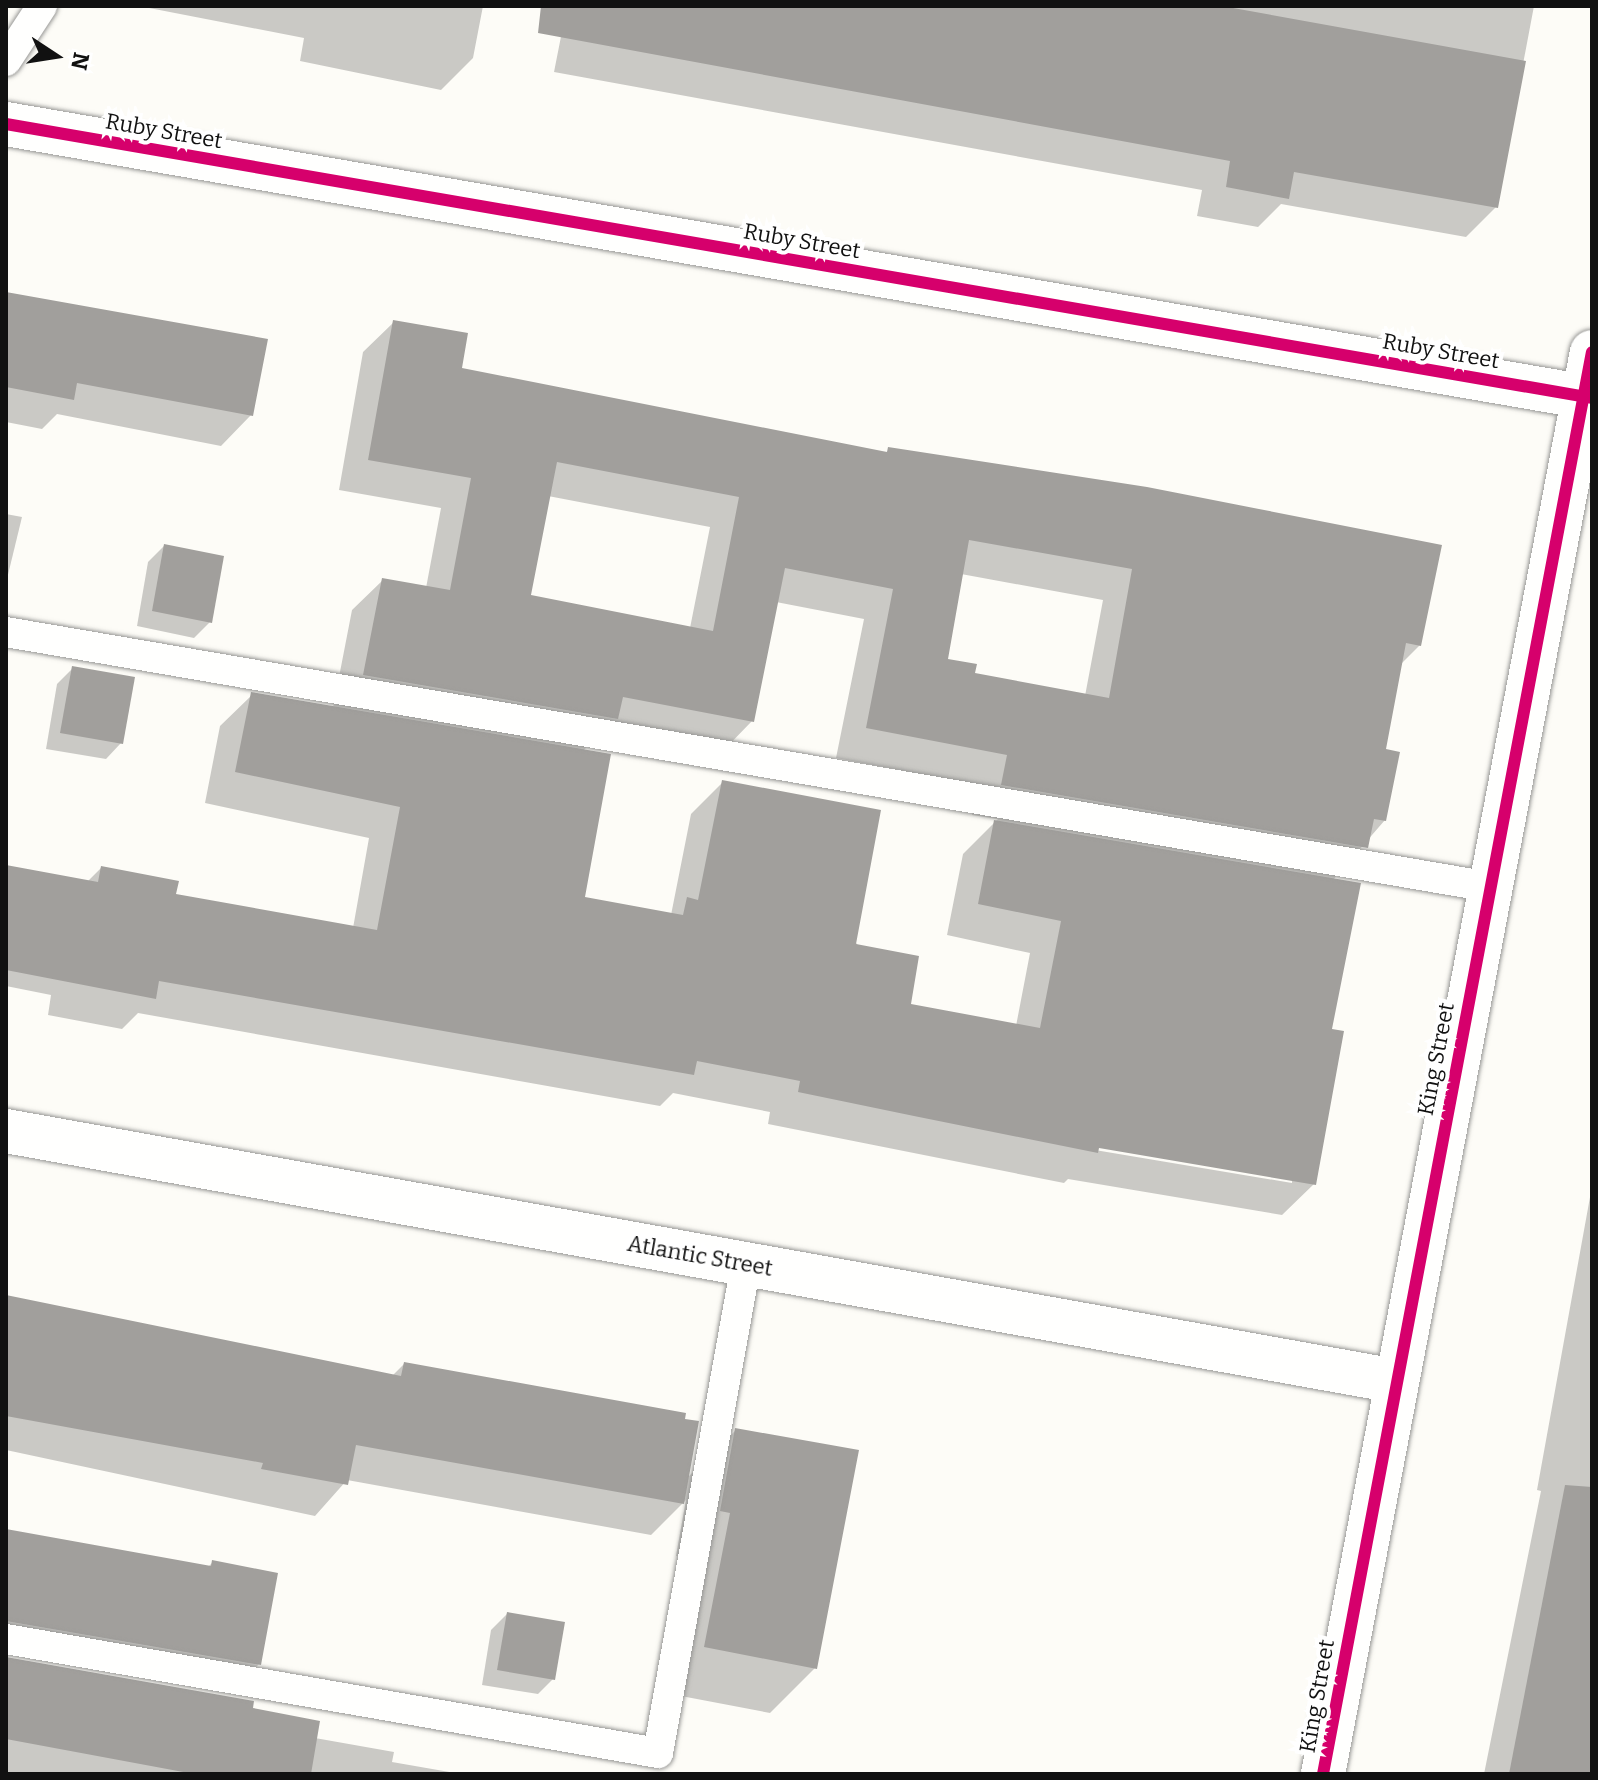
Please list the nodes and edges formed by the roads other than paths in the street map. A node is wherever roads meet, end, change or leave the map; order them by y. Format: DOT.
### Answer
graph roads {
  1 [pos="42,6"];
  2 [pos="6,61"];
  3 [pos="6,124"];
  4 [pos="1592,352"];
  5 [pos="1588,397"];
  6 [pos="6,632"];
  7 [pos="1490,887"];
  8 [pos="6,1131"];
  9 [pos="746,1264"];
  10 [pos="1395,1381"];
  11 [pos="6,1639"];
  12 [pos="1323,1774"];
  1 -- 2 [label="lane"];
  3 -- 5 [label="street, Ruby Street"];
  4 -- 5 [label="street, King Street"];
  5 -- 7 [label="street, King Street"];
  6 -- 7 [label="lane"];
  7 -- 10 [label="street, King Street"];
  8 -- 9 [label="street, Atlantic Street"];
  9 -- 10 [label="street, Atlantic Street"];
  9 -- 11 [label="lane"];
  10 -- 12 [label="street, King Street"];
}
